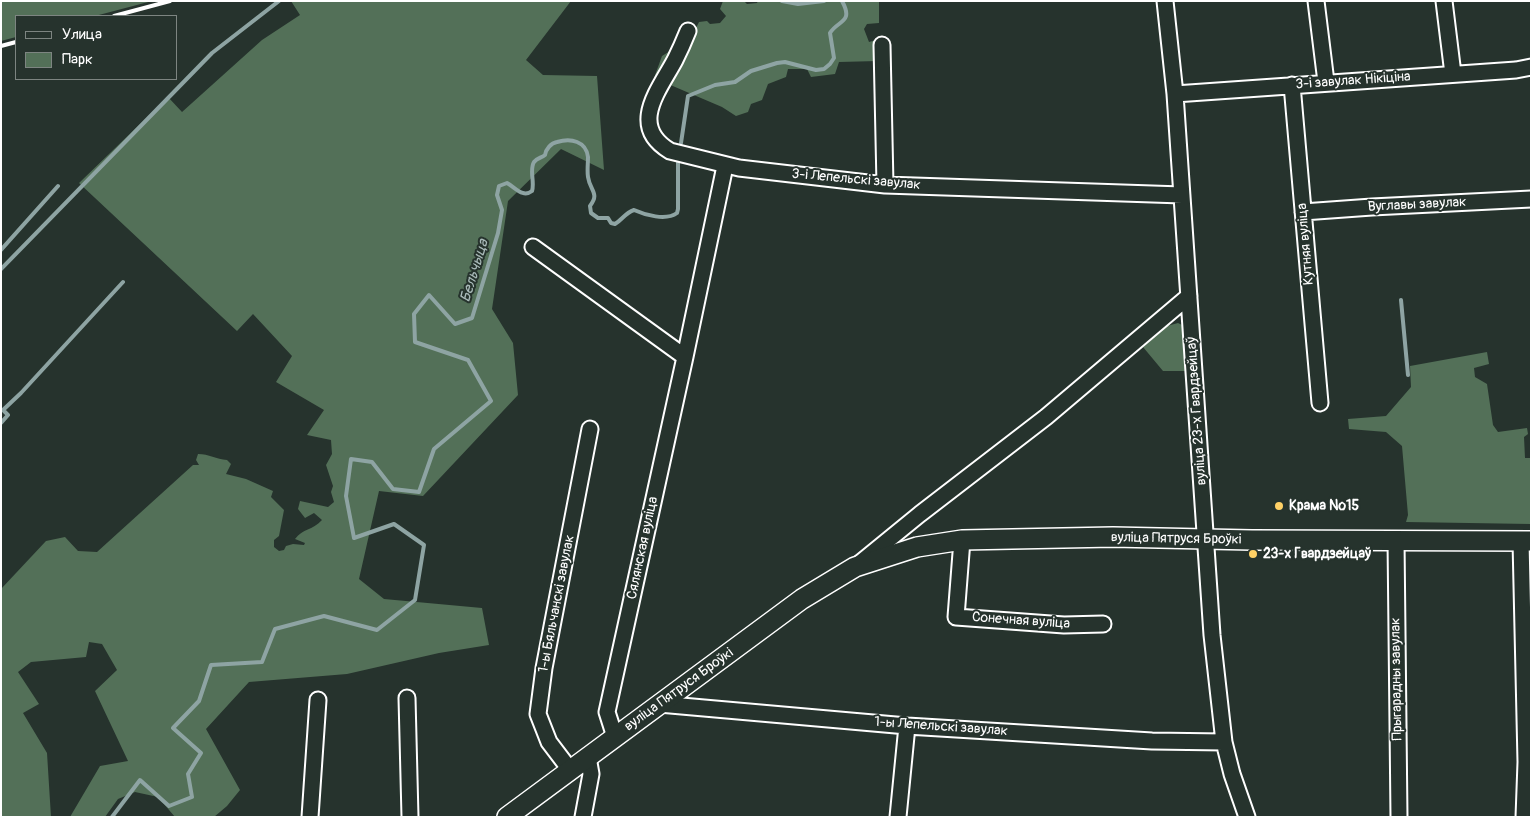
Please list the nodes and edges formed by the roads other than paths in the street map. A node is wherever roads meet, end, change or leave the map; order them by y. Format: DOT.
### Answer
graph roads {
  1 [pos="1165,1"];
  2 [pos="1316,1"];
  3 [pos="1444,1"];
  4 [pos="688,31"];
  5 [pos="882,45"];
  6 [pos="1531,67"];
  7 [pos="1453,74"];
  8 [pos="1326,82"];
  9 [pos="1292,85"];
  10 [pos="1175,94"];
  11 [pos="725,166"];
  12 [pos="885,185"];
  13 [pos="1182,195"];
  14 [pos="1531,199"];
  15 [pos="1303,212"];
  16 [pos="533,247"];
  17 [pos="1189,296"];
  18 [pos="686,358"];
  19 [pos="1320,404"];
  20 [pos="590,429"];
  21 [pos="1206,538"];
  22 [pos="962,540"];
  23 [pos="1396,540"];
  24 [pos="1526,541"];
  25 [pos="855,567"];
  26 [pos="1103,624"];
  27 [pos="407,698"];
  28 [pos="318,700"];
  29 [pos="659,704"];
  30 [pos="907,726"];
  31 [pos="615,737"];
  32 [pos="1224,742"];
  33 [pos="588,757"];
  34 [pos="571,770"];
  35 [pos="310,817"];
  36 [pos="410,817"];
  37 [pos="507,817"];
  38 [pos="583,817"];
  39 [pos="898,817"];
  40 [pos="1247,817"];
  41 [pos="1399,817"];
  42 [pos="1524,817"];
  1 -- 10 [label="street, вуліца 23-х Гвардзейцаў"];
  2 -- 8 [label="street"];
  3 -- 7 [label="street"];
  4 -- 11 [label="street, 3-і Лепельскі завулак"];
  5 -- 12 [label="street"];
  6 -- 7 [label="street, 3-і завулак Нікіціна"];
  7 -- 8 [label="street, 3-і завулак Нікіціна"];
  8 -- 9 [label="street, 3-і завулак Нікіціна"];
  9 -- 10 [label="street, 3-і завулак Нікіціна"];
  9 -- 15 [label="street, Кутняя вуліца"];
  10 -- 13 [label="street, вуліца 23-х Гвардзейцаў"];
  11 -- 12 [label="street, 3-і Лепельскі завулак"];
  11 -- 18 [label="street, Сялянская вуліца"];
  12 -- 13 [label="street, 3-і Лепельскі завулак"];
  13 -- 17 [label="street, вуліца 23-х Гвардзейцаў"];
  14 -- 15 [label="street, Вуглавы завулак"];
  15 -- 19 [label="street, Кутняя вуліца"];
  16 -- 18 [label="street"];
  17 -- 21 [label="street, вуліца 23-х Гвардзейцаў"];
  17 -- 25 [label="street, вуліца Пятруся Броўкі"];
  18 -- 31 [label="street, Сялянская вуліца"];
  20 -- 34 [label="street, 1-ы Бяльчанскі завулак"];
  21 -- 22 [label="main road, вуліца Пятруся Броўкі"];
  21 -- 23 [label="main road, вуліца Пятруся Броўкі"];
  21 -- 32 [label="street, вуліца 23-х Гвардзейцаў"];
  22 -- 25 [label="main road, вуліца Пятруся Броўкі"];
  22 -- 26 [label="street, Сонечная вуліца"];
  23 -- 24 [label="main road, вуліца Пятруся Броўкі"];
  23 -- 41 [label="street, Прыгарадны завулак"];
  24 -- 42 [label="street"];
  25 -- 29 [label="main road, вуліца Пятруся Броўкі"];
  27 -- 36 [label="street"];
  28 -- 35 [label="street"];
  29 -- 30 [label="street, 1-ы Лепельскі завулак"];
  29 -- 31 [label="main road, вуліца Пятруся Броўкі"];
  30 -- 32 [label="street, 1-ы Лепельскі завулак"];
  30 -- 39 [label="street"];
  31 -- 33 [label="main road, вуліца Пятруся Броўкі"];
  32 -- 40 [label="street, вуліца 23-х Гвардзейцаў"];
  33 -- 34 [label="main road, вуліца Пятруся Броўкі"];
  33 -- 38 [label="street"];
  34 -- 37 [label="main road, вуліца Пятруся Броўкі"];
}
